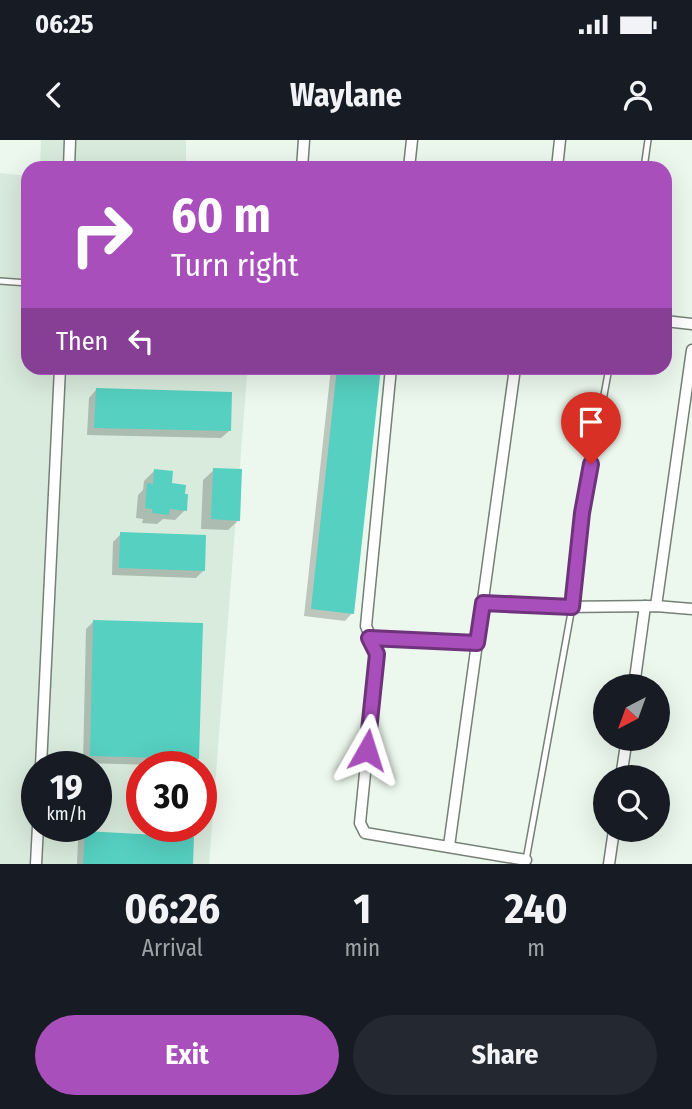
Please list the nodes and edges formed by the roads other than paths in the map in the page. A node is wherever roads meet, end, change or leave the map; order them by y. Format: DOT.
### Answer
graph roads {
  1 [pos="70,140"];
  2 [pos="304,140"];
  3 [pos="412,140"];
  4 [pos="560,140"];
  5 [pos="648,140"];
  6 [pos="69,161"];
  7 [pos="302,161"];
  8 [pos="410,161"];
  9 [pos="558,161"];
  10 [pos="645,161"];
  11 [pos="0,281"];
  12 [pos="21,282"];
  13 [pos="672,322"];
  14 [pos="692,324"];
  15 [pos="692,350"];
  16 [pos="60,375"];
  17 [pos="390,375"];
  18 [pos="514,375"];
  19 [pos="608,375"];
  20 [pos="483,603"];
  21 [pos="651,606"];
  22 [pos="572,607"];
  23 [pos="692,609"];
  24 [pos="369,638"];
  25 [pos="477,643"];
  26 [pos="637,674"];
  27 [pos="42,751"];
  28 [pos="37,842"];
  29 [pos="612,842"];
  30 [pos="449,846"];
  31 [pos="526,860"];
  32 [pos="36,864"];
  33 [pos="609,864"];
  1 -- 6 [label="street"];
  2 -- 7 [label="street"];
  3 -- 8 [label="street"];
  4 -- 9 [label="street"];
  5 -- 10 [label="lane"];
  11 -- 12 [label="lane"];
  13 -- 14 [label="street"];
  15 -- 21 [label="street"];
  16 -- 27 [label="street"];
  17 -- 24 [label="street"];
  18 -- 20 [label="street"];
  19 -- 22 [label="lane"];
  20 -- 22 [label="street"];
  20 -- 25 [label="street"];
  21 -- 22 [label="street"];
  21 -- 23 [label="street"];
  21 -- 26 [label="street"];
  22 -- 31 [label="lane"];
  24 -- 25 [label="street"];
  24 -- 30 [label="street"];
  25 -- 30 [label="street"];
  28 -- 32 [label="street"];
  29 -- 33 [label="street"];
  30 -- 31 [label="street"];
}
